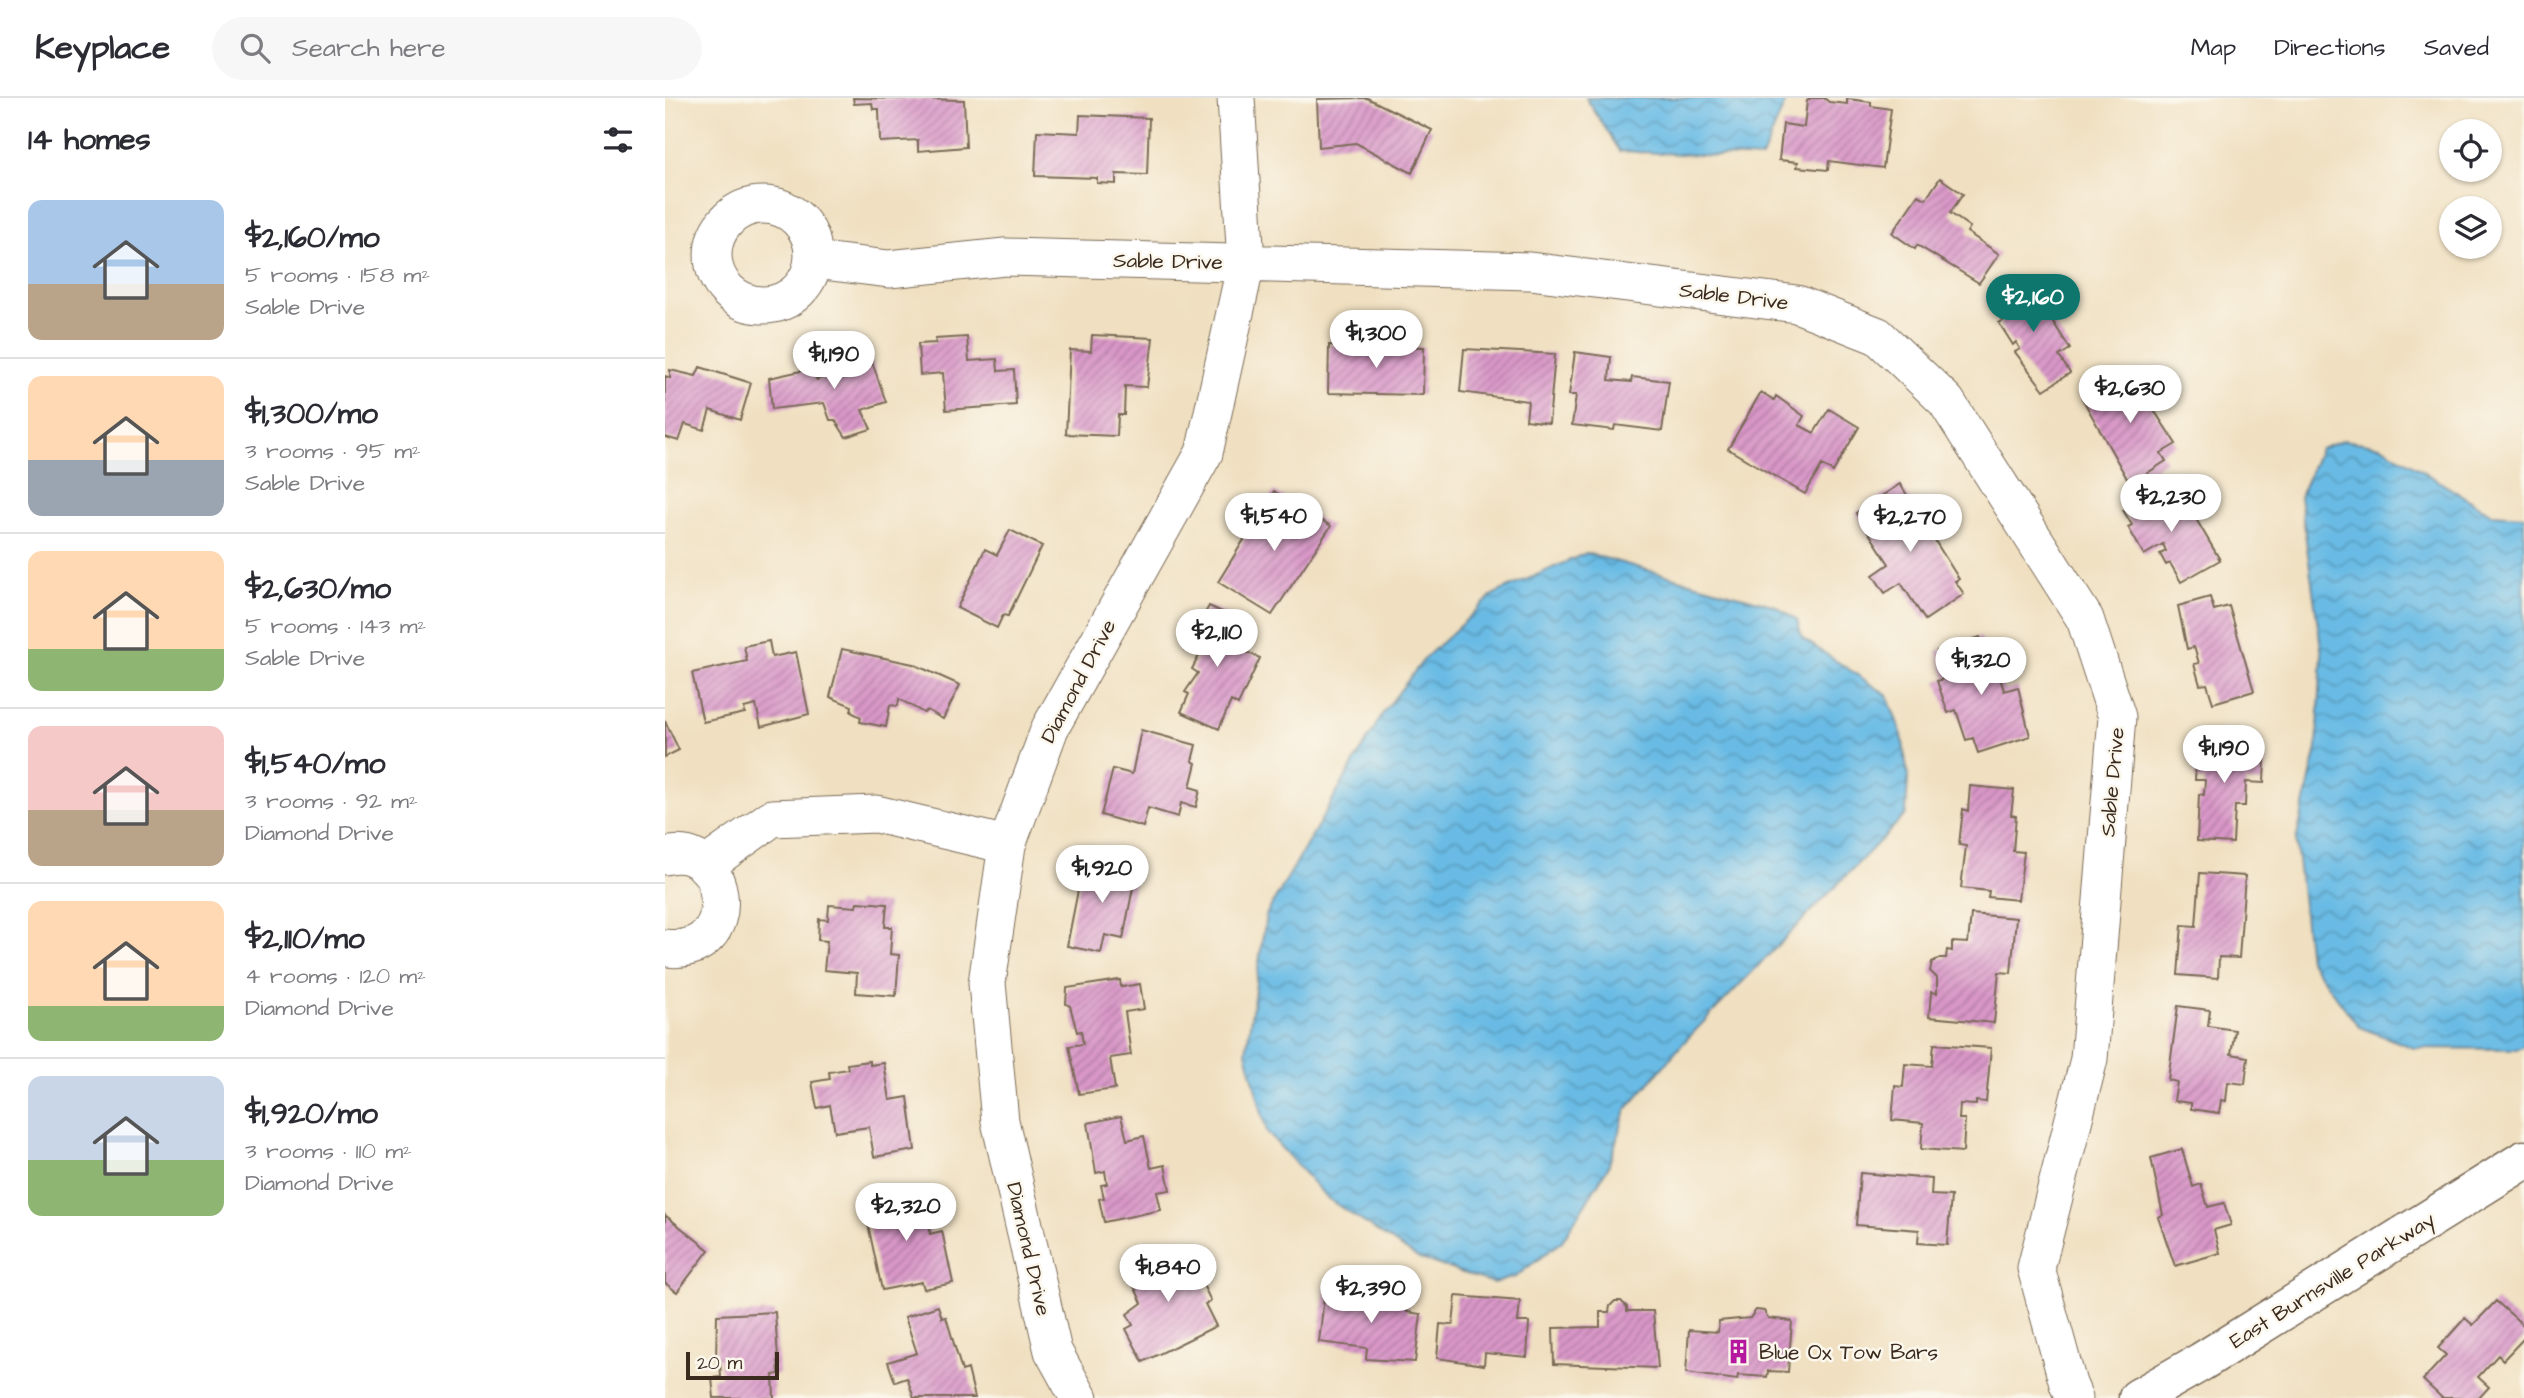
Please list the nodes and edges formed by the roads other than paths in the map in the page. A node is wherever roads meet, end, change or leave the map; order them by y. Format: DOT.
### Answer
graph roads {
  1 [pos="1236,98"];
  2 [pos="814,260"];
  3 [pos="1246,263"];
  4 [pos="1007,845"];
  5 [pos="665,856"];
  6 [pos="705,866"];
  7 [pos="665,948"];
  8 [pos="2524,1160"];
  9 [pos="1079,1398"];
  10 [pos="2074,1398"];
  11 [pos="2138,1398"];
  1 -- 3 [label="street, Diamond Drive"];
  2 -- 3 [label="street, Sable Drive"];
  3 -- 4 [label="street, Diamond Drive"];
  3 -- 10 [label="street, Sable Drive"];
  4 -- 6 [label="street"];
  4 -- 9 [label="street, Diamond Drive"];
  5 -- 6 [label="street"];
  6 -- 7 [label="street"];
  8 -- 11 [label="street, East Burnsville Parkway"];
}
